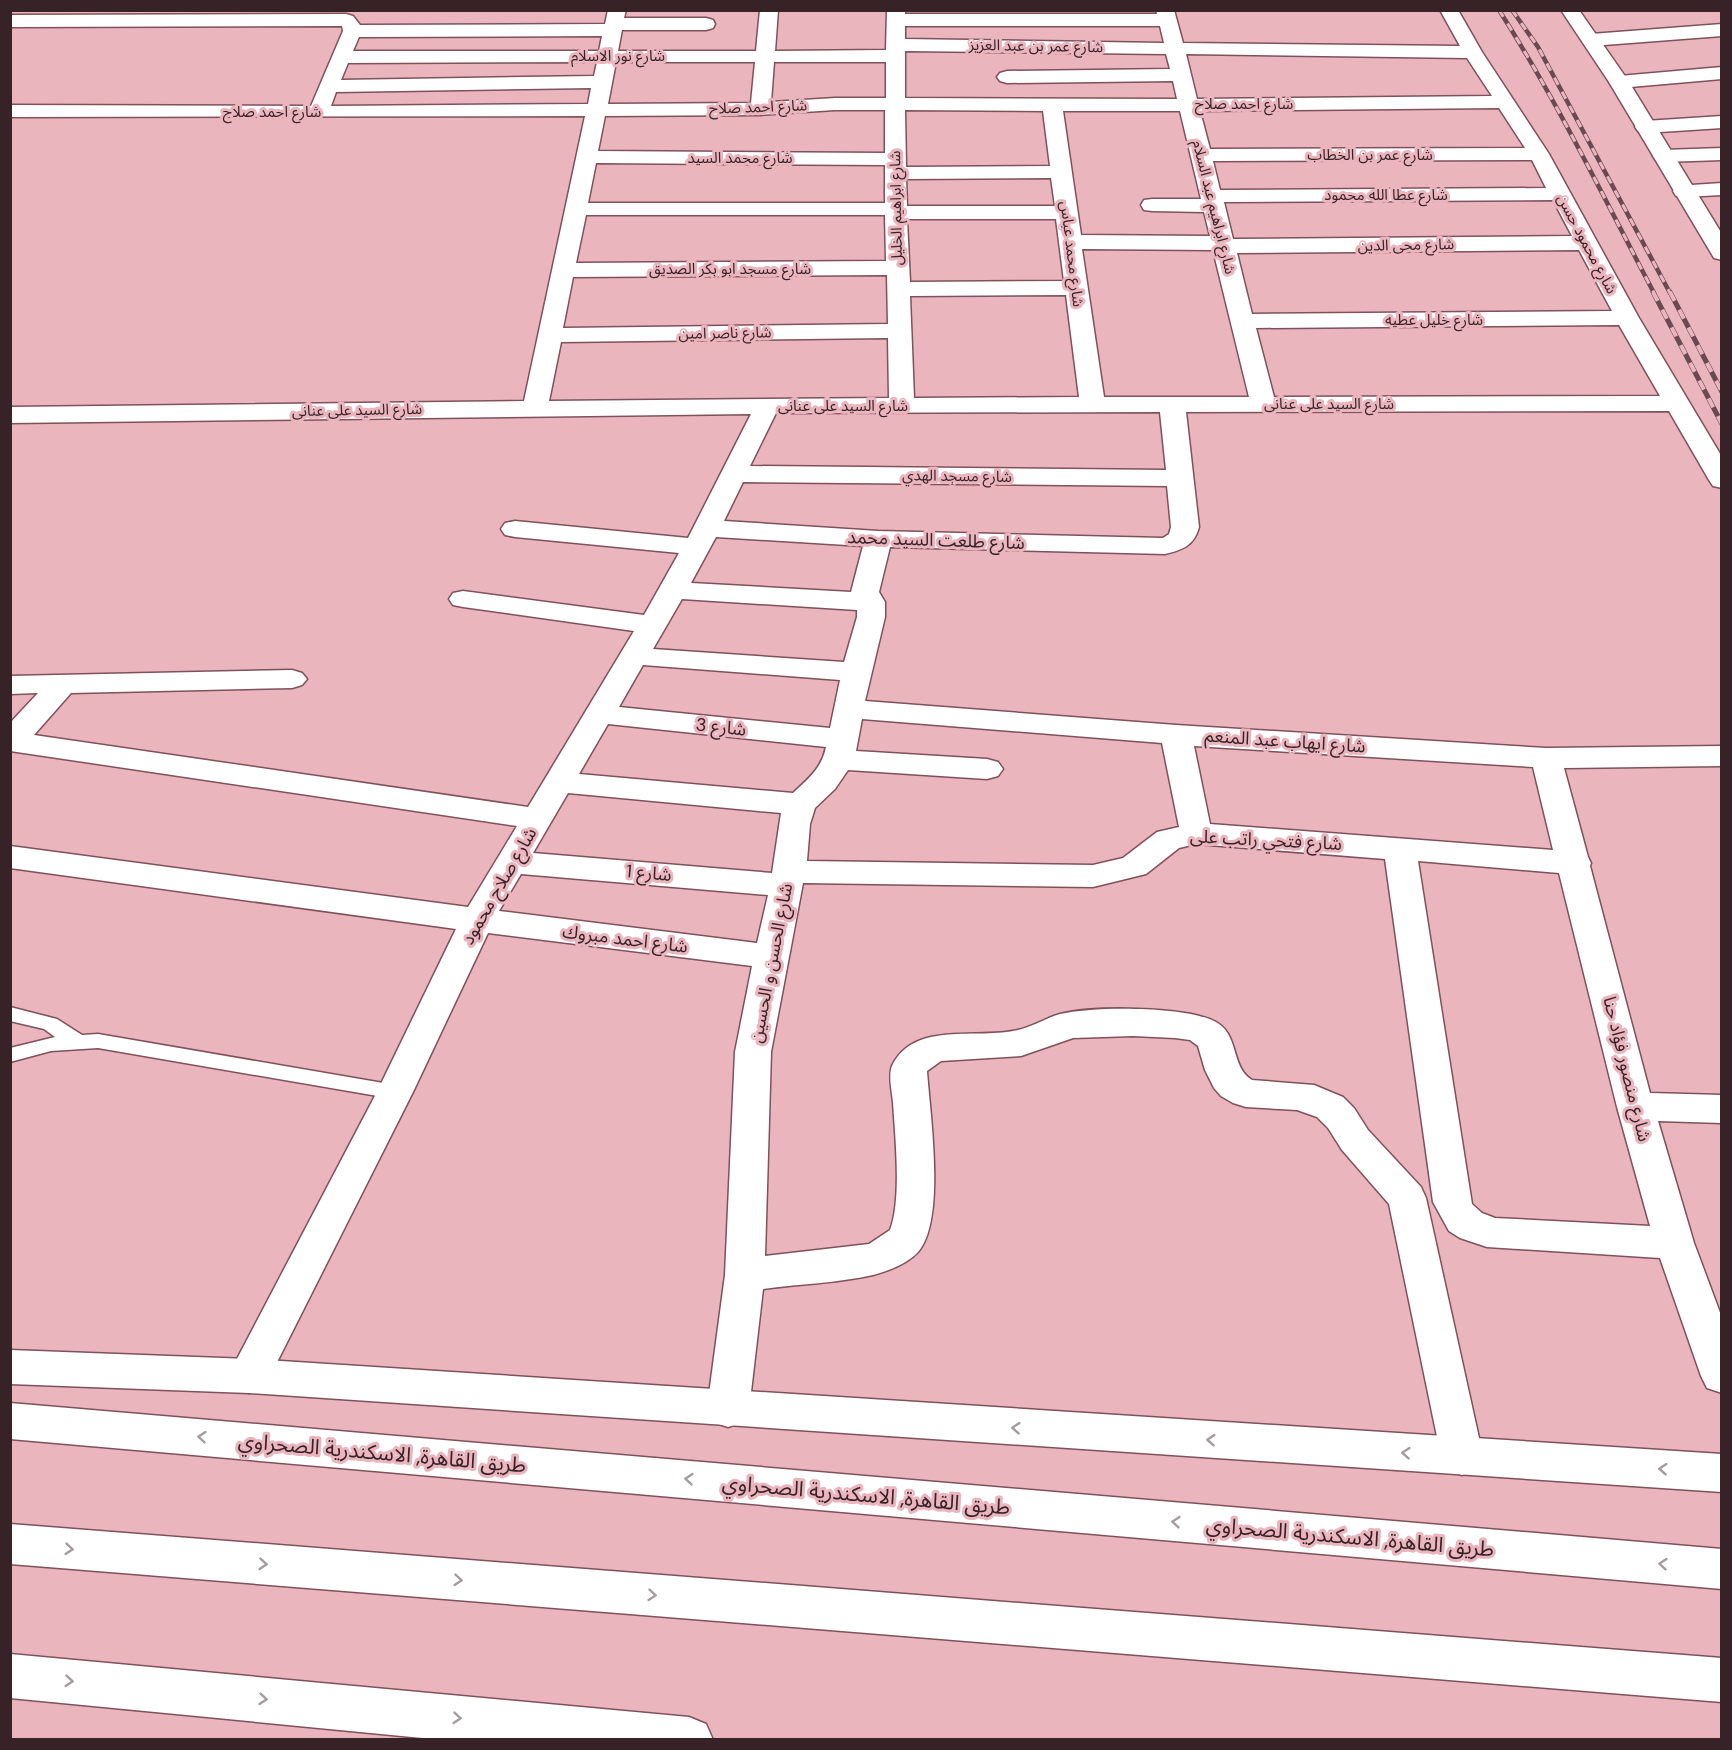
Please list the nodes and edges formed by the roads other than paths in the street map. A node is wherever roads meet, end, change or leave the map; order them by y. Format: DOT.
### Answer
graph roads {
  1 [pos="769,10"];
  2 [pos="1449,10"];
  3 [pos="1570,10"];
  4 [pos="896,15"];
  5 [pos="1166,15"];
  6 [pos="1647,16"];
  7 [pos="10,21"];
  8 [pos="615,22"];
  9 [pos="706,24"];
  10 [pos="1722,30"];
  11 [pos="352,31"];
  12 [pos="1672,32"];
  13 [pos="1591,40"];
  14 [pos="1175,48"];
  15 [pos="896,50"];
  16 [pos="1473,52"];
  17 [pos="608,56"];
  18 [pos="765,56"];
  19 [pos="340,57"];
  20 [pos="1715,61"];
  21 [pos="1182,75"];
  22 [pos="1007,77"];
  23 [pos="602,82"];
  24 [pos="1619,82"];
  25 [pos="328,86"];
  26 [pos="1506,102"];
  27 [pos="896,103"];
  28 [pos="1052,104"];
  29 [pos="1188,105"];
  30 [pos="759,109"];
  31 [pos="596,110"];
  32 [pos="10,111"];
  33 [pos="318,112"];
  34 [pos="1722,122"];
  35 [pos="1646,127"];
  36 [pos="1539,154"];
  37 [pos="1722,154"];
  38 [pos="1201,155"];
  39 [pos="586,156"];
  40 [pos="1663,156"];
  41 [pos="895,166"];
  42 [pos="1061,172"];
  43 [pos="1722,189"];
  44 [pos="1684,191"];
  45 [pos="1561,194"];
  46 [pos="1212,201"];
  47 [pos="1152,206"];
  48 [pos="576,208"];
  49 [pos="896,211"];
  50 [pos="1066,213"];
  51 [pos="1714,227"];
  52 [pos="1070,242"];
  53 [pos="1587,243"];
  54 [pos="1223,244"];
  55 [pos="1722,253"];
  56 [pos="563,270"];
  57 [pos="898,278"];
  58 [pos="1076,288"];
  59 [pos="1627,318"];
  60 [pos="1241,321"];
  61 [pos="900,331"];
  62 [pos="550,335"];
  63 [pos="1172,403"];
  64 [pos="1676,403"];
  65 [pos="1092,404"];
  66 [pos="1263,404"];
  67 [pos="902,405"];
  68 [pos="767,406"];
  69 [pos="535,408"];
  70 [pos="10,415"];
  71 [pos="734,474"];
  72 [pos="1180,478"];
  73 [pos="1722,480"];
  74 [pos="515,528"];
  75 [pos="702,538"];
  76 [pos="878,539"];
  77 [pos="673,590"];
  78 [pos="463,599"];
  79 [pos="871,602"];
  80 [pos="652,625"];
  81 [pos="633,656"];
  82 [pos="856,672"];
  83 [pos="292,679"];
  84 [pos="10,685"];
  85 [pos="62,685"];
  86 [pos="599,714"];
  87 [pos="1176,735"];
  88 [pos="844,736"];
  89 [pos="11,741"];
  90 [pos="1722,756"];
  91 [pos="1546,758"];
  92 [pos="987,769"];
  93 [pos="560,782"];
  94 [pos="800,804"];
  95 [pos="538,819"];
  96 [pos="1196,833"];
  97 [pos="1400,849"];
  98 [pos="10,857"];
  99 [pos="512,862"];
  100 [pos="1575,863"];
  101 [pos="787,878"];
  102 [pos="477,920"];
  103 [pos="772,957"];
  104 [pos="10,1014"];
  105 [pos="77,1041"];
  106 [pos="10,1055"];
  107 [pos="395,1092"];
  108 [pos="1635,1107"];
  109 [pos="1722,1109"];
  110 [pos="1674,1243"];
  111 [pos="745,1275"];
  112 [pos="10,1367"];
  113 [pos="249,1376"];
  114 [pos="1722,1376"];
  115 [pos="728,1409"];
  116 [pos="10,1421"];
  117 [pos="1462,1456"];
  118 [pos="1722,1473"];
  119 [pos="10,1544"];
  120 [pos="1722,1569"];
  121 [pos="10,1676"];
  122 [pos="1722,1680"];
  123 [pos="689,1740"];
  1 -- 18 [label="main road"];
  2 -- 16 [label="main road, شارع محمود حسن"];
  3 -- 13 [label="main road"];
  4 -- 5 [label="main road"];
  4 -- 15 [label="main road, شارع ابراهيم الخليل"];
  5 -- 14 [label="main road, شارع ابراهيم عبد السلام"];
  6 -- 12 [label="main road"];
  7 -- 11 [label="main road"];
  8 -- 9 [label="main road"];
  8 -- 11 [label="main road"];
  8 -- 17 [label="main road"];
  10 -- 12 [label="main road"];
  11 -- 19 [label="main road"];
  12 -- 13 [label="main road"];
  12 -- 20 [label="main road"];
  13 -- 24 [label="main road"];
  14 -- 15 [label="main road, شارع عمر بن عبد العزيز"];
  14 -- 16 [label="main road, شارع عمر بن عبد العزيز"];
  14 -- 21 [label="main road, شارع ابراهيم عبد السلام"];
  15 -- 18 [label="main road, شارع نور الاسلام"];
  15 -- 27 [label="main road, شارع ابراهيم الخليل"];
  16 -- 26 [label="main road, شارع محمود حسن"];
  17 -- 18 [label="main road, شارع نور الاسلام"];
  17 -- 19 [label="main road, شارع نور الاسلام"];
  17 -- 23 [label="main road"];
  18 -- 30 [label="main road"];
  19 -- 25 [label="main road"];
  20 -- 24 [label="main road"];
  21 -- 22 [label="main road"];
  21 -- 29 [label="main road, شارع ابراهيم عبد السلام"];
  23 -- 25 [label="main road"];
  23 -- 31 [label="main road"];
  24 -- 35 [label="main road"];
  25 -- 33 [label="main road"];
  26 -- 29 [label="main road, شارع احمد صلاح"];
  26 -- 36 [label="main road, شارع محمود حسن"];
  27 -- 28 [label="main road, شارع احمد صلاح"];
  27 -- 30 [label="main road, شارع احمد صلاح"];
  27 -- 41 [label="main road, شارع ابراهيم الخليل"];
  28 -- 29 [label="main road, شارع احمد صلاح"];
  28 -- 42 [label="main road, شارع محمد عباس"];
  29 -- 38 [label="main road, شارع ابراهيم عبد السلام"];
  30 -- 31 [label="main road, شارع احمد صلاح"];
  31 -- 33 [label="main road, شارع احمد صلاح"];
  31 -- 39 [label="main road"];
  32 -- 33 [label="main road, شارع احمد صلاح"];
  34 -- 35 [label="main road"];
  35 -- 40 [label="main road"];
  36 -- 38 [label="main road, شارع عمر بن الخطاب"];
  36 -- 45 [label="main road, شارع محمود حسن"];
  37 -- 40 [label="main road"];
  38 -- 46 [label="main road, شارع ابراهيم عبد السلام"];
  39 -- 41 [label="main road, شارع محمد السيد"];
  39 -- 48 [label="main road"];
  40 -- 44 [label="main road"];
  41 -- 42 [label="main road, شارع محمد السيد"];
  41 -- 49 [label="main road, شارع ابراهيم الخليل"];
  42 -- 50 [label="main road, شارع محمد عباس"];
  43 -- 44 [label="main road"];
  44 -- 51 [label="main road"];
  45 -- 46 [label="main road, شارع عطا الله محمود"];
  45 -- 53 [label="main road, شارع محمود حسن"];
  46 -- 47 [label="main road, شارع عطا الله محمود"];
  46 -- 54 [label="main road, شارع ابراهيم عبد السلام"];
  48 -- 49 [label="main road"];
  48 -- 56 [label="main road"];
  49 -- 50 [label="main road"];
  49 -- 57 [label="main road, شارع ابراهيم الخليل"];
  50 -- 52 [label="main road, شارع محمد عباس"];
  51 -- 55 [label="main road"];
  52 -- 54 [label="main road, شارع محى الدين"];
  52 -- 58 [label="main road, شارع محمد عباس"];
  53 -- 54 [label="main road, شارع محى الدين"];
  53 -- 59 [label="main road, شارع محمود حسن"];
  54 -- 60 [label="main road, شارع ابراهيم عبد السلام"];
  56 -- 57 [label="main road, شارع مسجد ابو بكر الصديق"];
  56 -- 62 [label="main road"];
  57 -- 58 [label="main road, شارع مسجد ابو بكر الصديق"];
  57 -- 61 [label="main road, شارع ابراهيم الخليل"];
  58 -- 65 [label="main road, شارع محمد عباس"];
  59 -- 60 [label="main road, شارع خليل عطيه"];
  59 -- 64 [label="main road, شارع محمود حسن"];
  60 -- 66 [label="main road, شارع ابراهيم عبد السلام"];
  61 -- 62 [label="main road, شارع ناصر امين"];
  61 -- 67 [label="main road, شارع ابراهيم الخليل"];
  62 -- 69 [label="main road"];
  63 -- 65 [label="main road, شارع السيد على عنانى"];
  63 -- 66 [label="main road, شارع السيد على عنانى"];
  63 -- 72 [label="main road"];
  64 -- 66 [label="main road, شارع السيد على عنانى"];
  64 -- 73 [label="main road, شارع محمود حسن"];
  65 -- 67 [label="main road, شارع السيد على عنانى"];
  67 -- 68 [label="main road, شارع السيد على عنانى"];
  68 -- 69 [label="main road, شارع السيد على عنانى"];
  68 -- 71 [label="main road, شارع صلاح محمود"];
  69 -- 70 [label="main road, شارع السيد على عنانى"];
  71 -- 72 [label="main road, شارع مسجد الهدي"];
  71 -- 75 [label="main road, شارع صلاح محمود"];
  72 -- 76 [label="main road, شارع طلعت السيد محمد"];
  74 -- 75 [label="main road, شارع طلعت السيد محمد"];
  75 -- 76 [label="main road, شارع طلعت السيد محمد"];
  75 -- 77 [label="main road, شارع صلاح محمود"];
  76 -- 79 [label="main road"];
  77 -- 79 [label="main road"];
  77 -- 80 [label="main road, شارع صلاح محمود"];
  78 -- 80 [label="main road"];
  79 -- 82 [label="main road"];
  80 -- 81 [label="main road, شارع صلاح محمود"];
  81 -- 82 [label="main road"];
  81 -- 86 [label="main road, شارع صلاح محمود"];
  82 -- 88 [label="main road"];
  83 -- 85 [label="main road"];
  84 -- 85 [label="main road"];
  85 -- 89 [label="main road"];
  86 -- 88 [label="main road, شارع 3"];
  86 -- 93 [label="main road, شارع صلاح محمود"];
  87 -- 88 [label="main road, شارع ايهاب عبد المنعم"];
  87 -- 91 [label="main road, شارع ايهاب عبد المنعم"];
  87 -- 96 [label="main road"];
  88 -- 92 [label="main road"];
  88 -- 94 [label="main road"];
  89 -- 95 [label="main road"];
  90 -- 91 [label="main road, شارع ايهاب عبد المنعم"];
  91 -- 100 [label="main road, شارع منصور فؤاد حنا"];
  93 -- 94 [label="main road"];
  93 -- 95 [label="main road, شارع صلاح محمود"];
  94 -- 101 [label="main road, شارع الحسن و الحسين"];
  95 -- 99 [label="main road, شارع صلاح محمود"];
  96 -- 97 [label="main road, شارع فتحي راتب على"];
  96 -- 101 [label="main road, شارع فتحي راتب على"];
  97 -- 100 [label="main road, شارع فتحي راتب على"];
  97 -- 110 [label="main road"];
  98 -- 102 [label="main road, شارع احمد مبروك"];
  99 -- 101 [label="main road, شارع 1"];
  99 -- 102 [label="main road, شارع صلاح محمود"];
  100 -- 108 [label="main road, شارع منصور فؤاد حنا"];
  101 -- 103 [label="main road, شارع الحسن و الحسين"];
  102 -- 103 [label="main road, شارع احمد مبروك"];
  102 -- 107 [label="main road, شارع صلاح محمود"];
  103 -- 111 [label="main road, شارع الحسن و الحسين"];
  104 -- 105 [label="lane"];
  105 -- 106 [label="lane"];
  105 -- 107 [label="lane"];
  107 -- 113 [label="main road, شارع صلاح محمود"];
  108 -- 109 [label="main road"];
  108 -- 110 [label="main road, شارع منصور فؤاد حنا"];
  110 -- 114 [label="main road, شارع منصور فؤاد حنا"];
  111 -- 115 [label="main road, شارع الحسن و الحسين"];
  111 -- 117 [label="main road"];
  112 -- 113 [label="main road"];
  113 -- 115 [label="main road"];
  117 -- 115 [label="main road, one-way"];
  120 -- 116 [label="main road, طريق القاهرة, الاسكندرية الصحراوي, one-way"];
  118 -- 117 [label="main road, one-way"];
  119 -- 122 [label="main road, one-way"];
  121 -- 123 [label="main road, one-way"];
}
